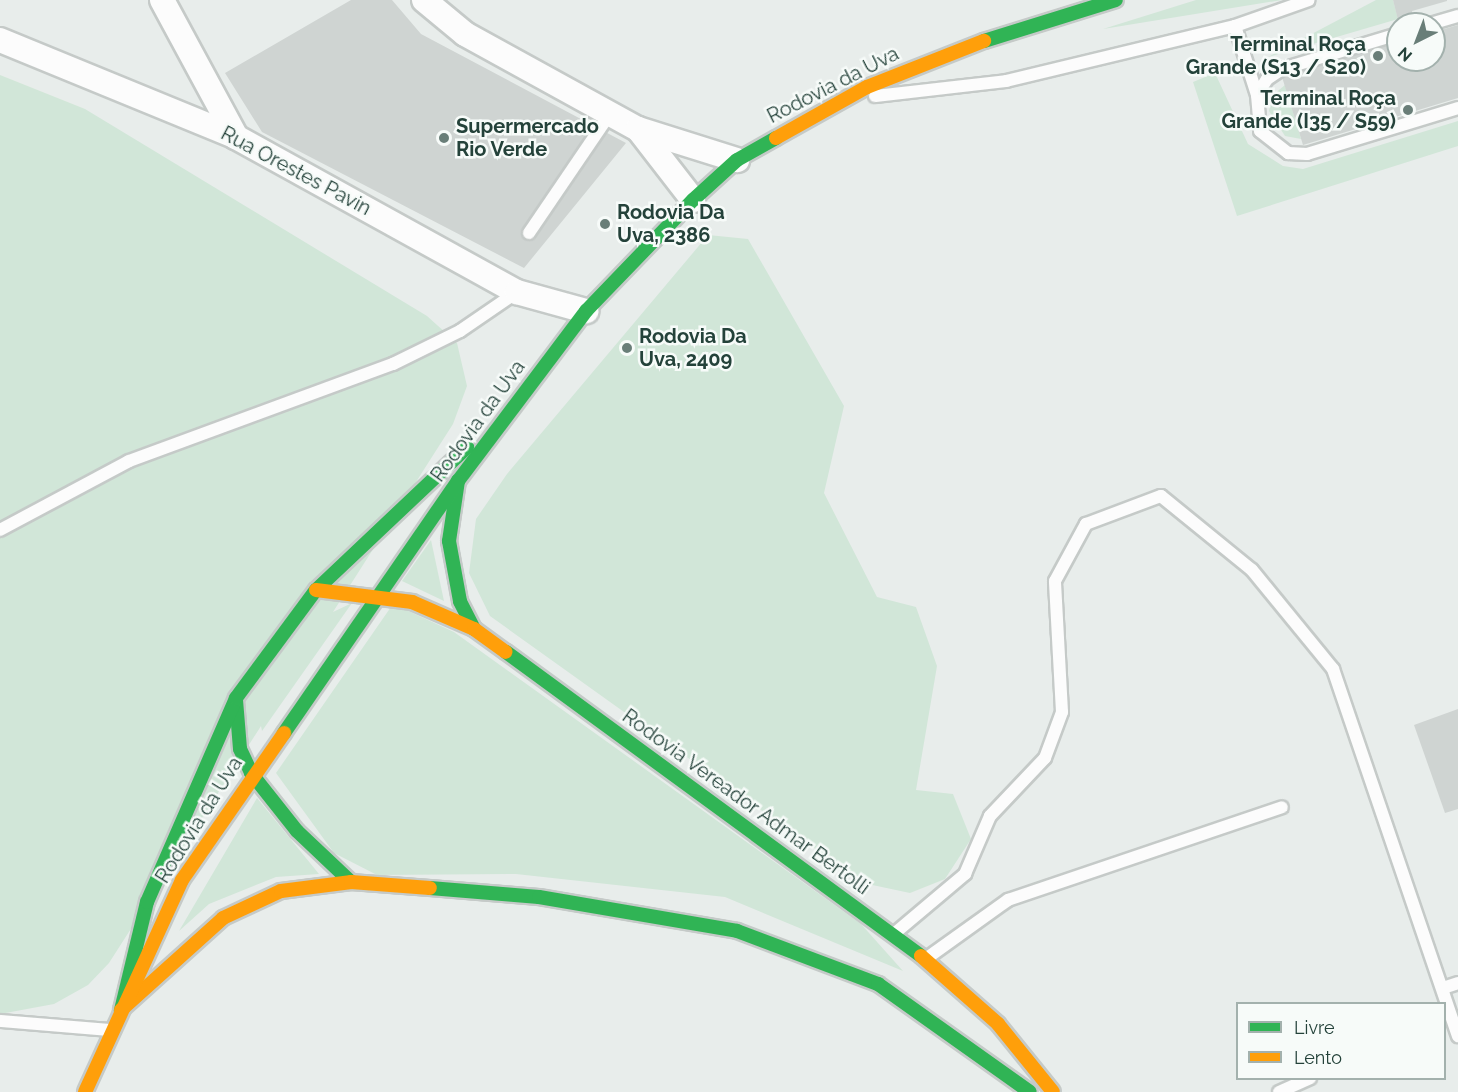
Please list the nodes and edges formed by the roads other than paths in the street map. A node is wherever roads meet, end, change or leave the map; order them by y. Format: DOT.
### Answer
graph roads {
  1 [pos="162,0"];
  2 [pos="424,0"];
  3 [pos="1116,0"];
  4 [pos="1309,0"];
  5 [pos="1234,26"];
  6 [pos="1386,38"];
  7 [pos="0,40"];
  8 [pos="1257,95"];
  9 [pos="838,101"];
  10 [pos="1458,108"];
  11 [pos="610,114"];
  12 [pos="638,129"];
  13 [pos="236,137"];
  14 [pos="737,160"];
  15 [pos="693,200"];
  16 [pos="529,233"];
  17 [pos="517,292"];
  18 [pos="586,311"];
  19 [pos="513,403"];
  20 [pos="458,481"];
  21 [pos="0,530"];
  22 [pos="316,590"];
  23 [pos="380,594"];
  24 [pos="474,629"];
  25 [pos="236,698"];
  26 [pos="251,773"];
  27 [pos="1282,807"];
  28 [pos="351,882"];
  29 [pos="895,933"];
  30 [pos="925,960"];
  31 [pos="1458,983"];
  32 [pos="1443,988"];
  33 [pos="121,1010"];
  34 [pos="0,1021"];
  35 [pos="111,1030"];
  36 [pos="1458,1036"];
  37 [pos="1306,1080"];
  38 [pos="85,1092"];
  39 [pos="1030,1092"];
  40 [pos="1053,1092"];
  41 [pos="1279,1092"];
  1 -- 13 [label="street"];
  2 -- 11 [label="street"];
  3 -- 9 [label="main road, Rodovia da Uva"];
  4 -- 5 [label="lane"];
  5 -- 8 [label="lane"];
  5 -- 9 [label="lane"];
  6 -- 8 [label="lane"];
  7 -- 13 [label="street, Rua Orestes Pavin"];
  8 -- 10 [label="lane"];
  9 -- 14 [label="main road, Rodovia da Uva"];
  11 -- 12 [label="street"];
  11 -- 16 [label="lane"];
  12 -- 14 [label="street"];
  12 -- 15 [label="street"];
  13 -- 17 [label="street, Rua Orestes Pavin"];
  14 -- 15 [label="main road, Rodovia da Uva"];
  15 -- 18 [label="main road, Rodovia da Uva"];
  17 -- 18 [label="street, Rua Orestes Pavin"];
  17 -- 21 [label="lane"];
  18 -- 19 [label="main road, Rodovia da Uva"];
  19 -- 20 [label="main road, Rodovia da Uva"];
  19 -- 22 [label="main road"];
  20 -- 23 [label="main road, Rodovia da Uva"];
  20 -- 24 [label="main road"];
  22 -- 23 [label="main road, Rodovia Vereador Admar Bertolli"];
  22 -- 25 [label="main road"];
  23 -- 24 [label="main road, Rodovia Vereador Admar Bertolli"];
  23 -- 26 [label="main road, Rodovia da Uva"];
  24 -- 29 [label="main road, Rodovia Vereador Admar Bertolli"];
  25 -- 26 [label="main road"];
  25 -- 33 [label="main road"];
  26 -- 28 [label="main road"];
  26 -- 33 [label="main road, Rodovia da Uva"];
  27 -- 30 [label="lane"];
  28 -- 33 [label="main road"];
  28 -- 39 [label="main road"];
  29 -- 30 [label="main road, Rodovia Vereador Admar Bertolli"];
  29 -- 32 [label="lane"];
  30 -- 40 [label="main road, Rodovia Vereador Admar Bertolli"];
  31 -- 32 [label="lane"];
  32 -- 36 [label="lane"];
  33 -- 35 [label="main road, Rodovia da Uva"];
  34 -- 35 [label="lane"];
  35 -- 38 [label="main road, Rodovia da Uva"];
  37 -- 41 [label="lane"];
}
